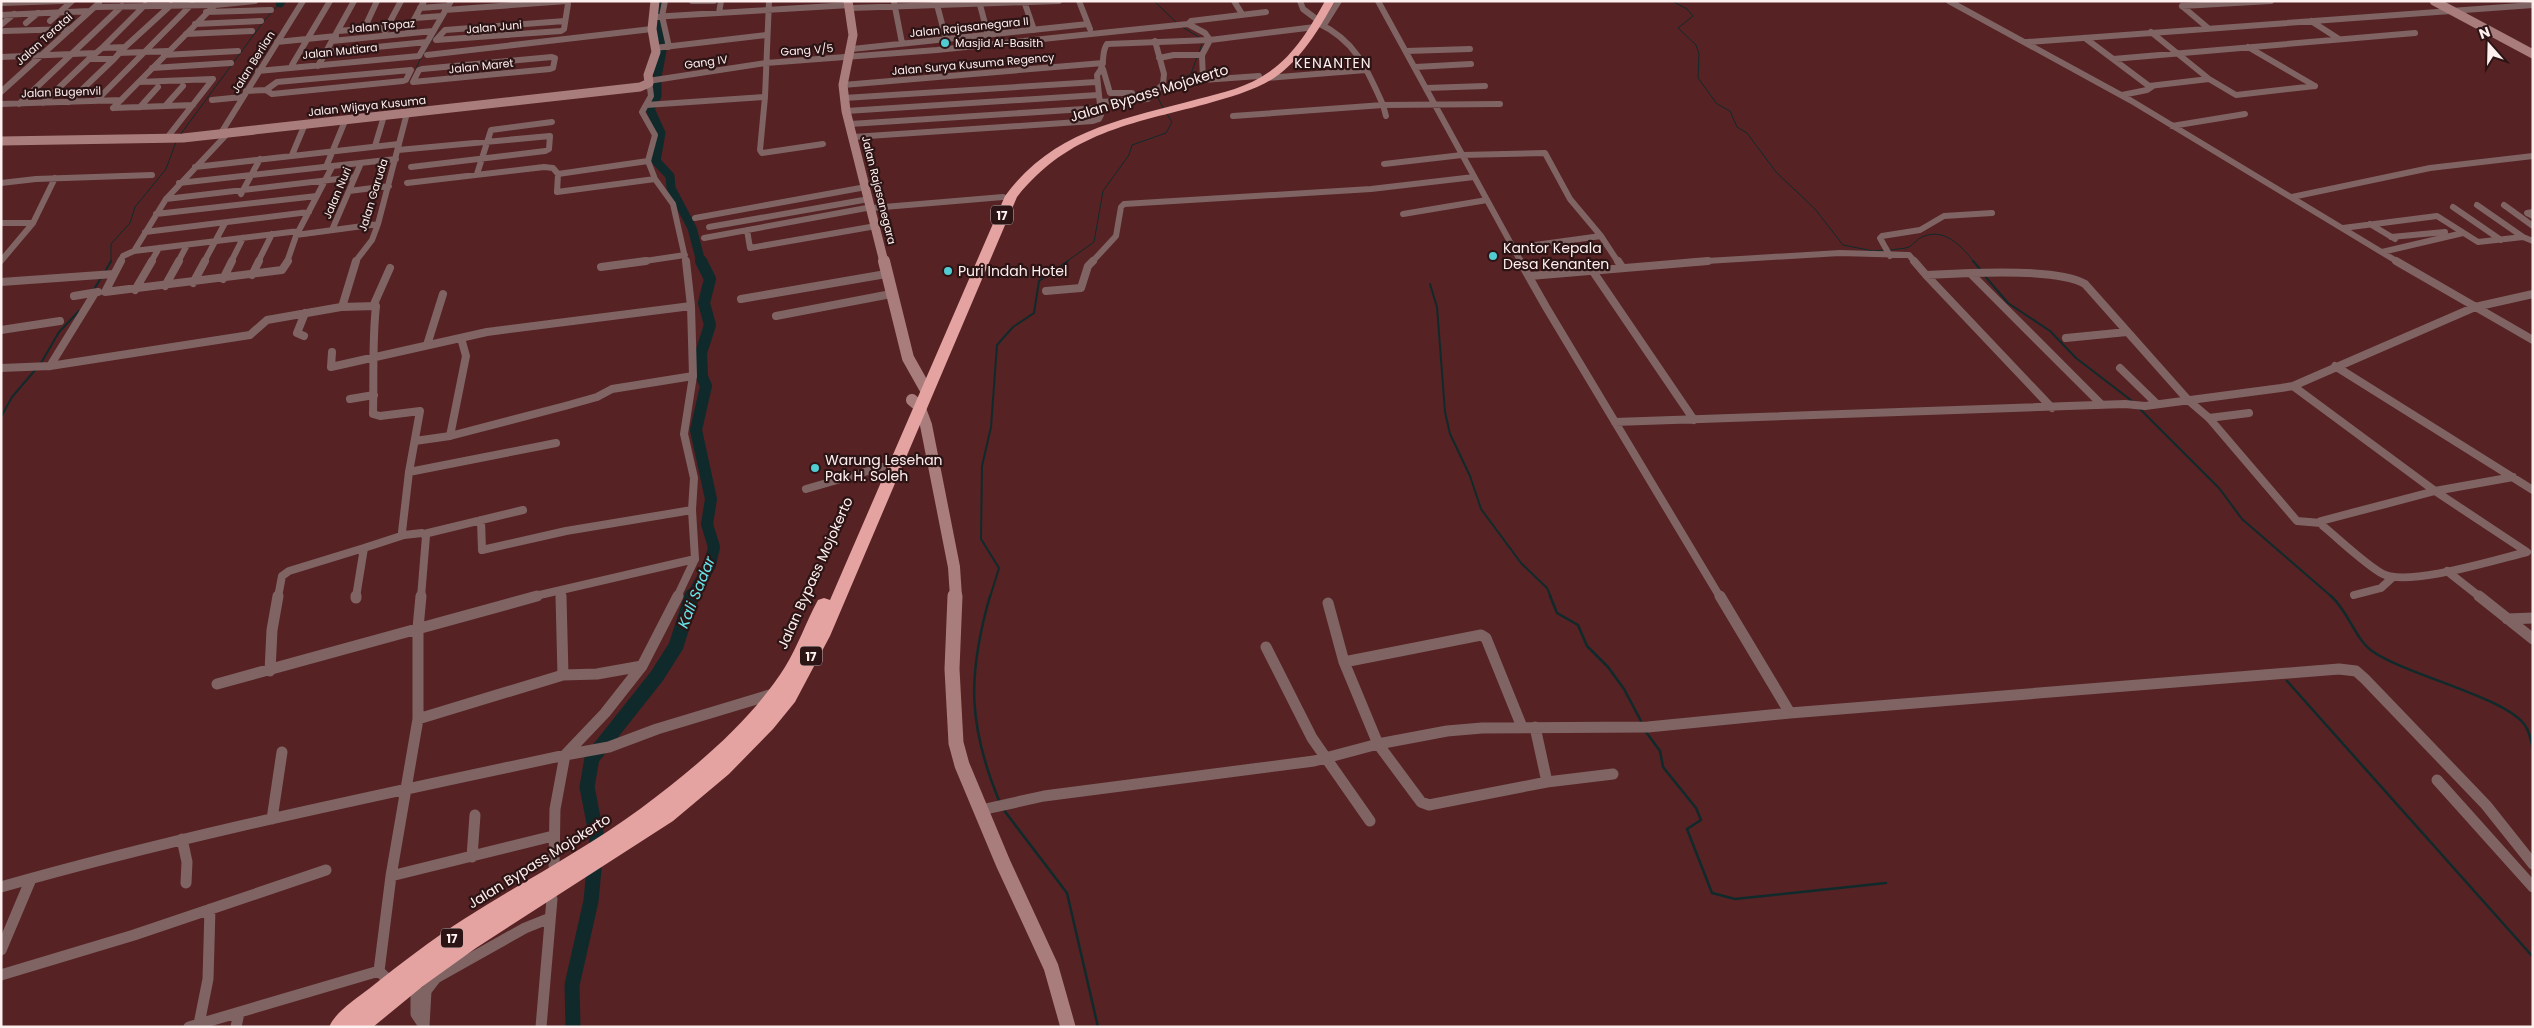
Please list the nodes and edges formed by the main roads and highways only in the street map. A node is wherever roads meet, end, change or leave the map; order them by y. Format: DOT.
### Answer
graph roads {
  1 [pos="1330,1"];
  2 [pos="1154,112"];
  3 [pos="923,386"];
  4 [pos="915,403"];
  5 [pos="617,841"];
  6 [pos="575,869"];
  7 [pos="338,1027"];
  8 [pos="357,1027"];
  1 -- 2 [label="highway, Jalan Bypass Mojokerto / 17"];
  2 -- 3 [label="highway, Jalan Bypass Mojokerto / 17"];
  2 -- 3 [label="highway, Jalan Bypass Mojokerto / 17"];
  3 -- 4 [label="highway, Jalan Bypass Mojokerto / 17"];
  4 -- 5 [label="highway, Jalan Bypass Mojokerto / 17"];
  4 -- 5 [label="highway, Jalan Bypass Mojokerto / 17"];
  5 -- 6 [label="highway, Jalan Bypass Mojokerto / 17"];
  6 -- 7 [label="highway, Jalan Bypass Mojokerto / 17"];
  6 -- 8 [label="highway, Jalan Bypass Mojokerto / 17"];
}
